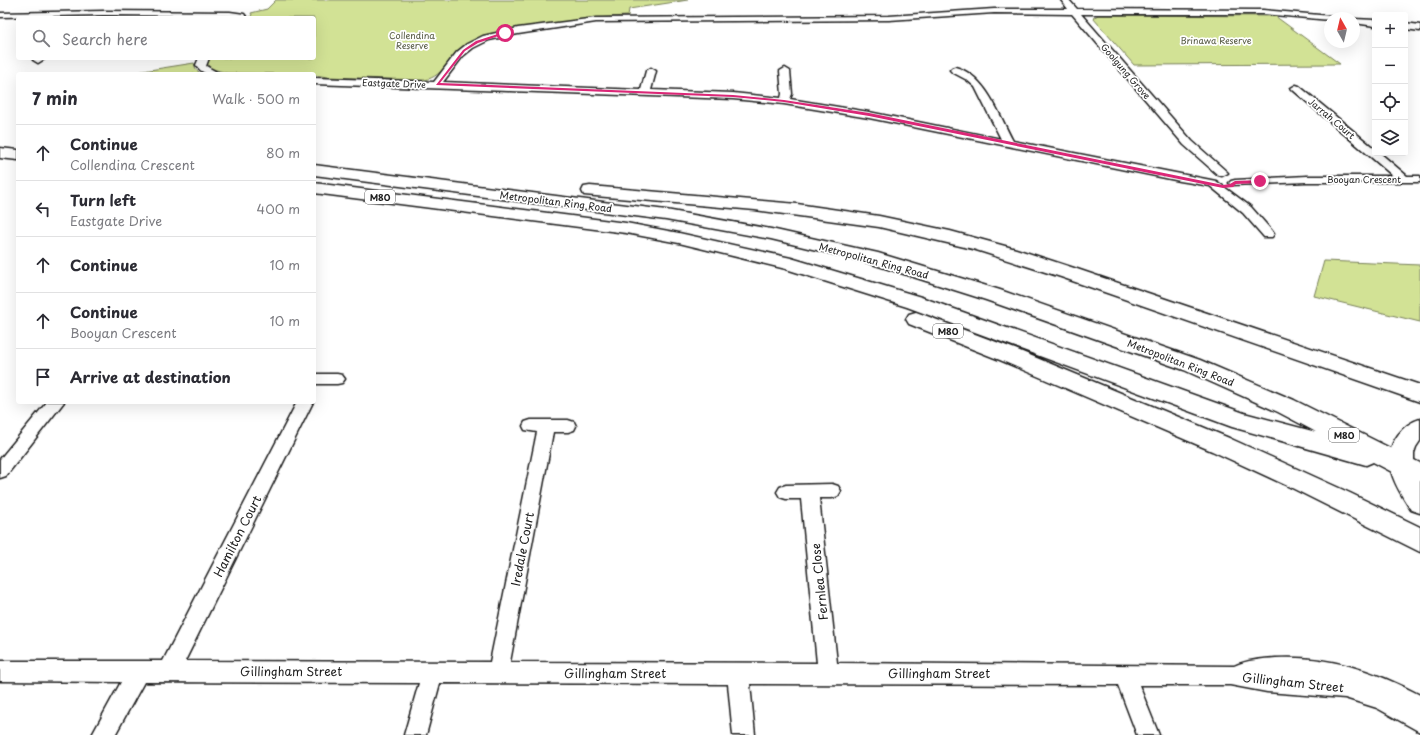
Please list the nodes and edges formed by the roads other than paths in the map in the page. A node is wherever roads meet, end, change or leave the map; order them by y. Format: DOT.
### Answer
graph roads {
  1 [pos="1065,0"];
  2 [pos="1075,11"];
  3 [pos="0,15"];
  4 [pos="101,16"];
  5 [pos="241,16"];
  6 [pos="1324,17"];
  7 [pos="1360,22"];
  8 [pos="1372,23"];
  9 [pos="1408,26"];
  10 [pos="1420,28"];
  11 [pos="203,60"];
  12 [pos="955,70"];
  13 [pos="651,71"];
  14 [pos="785,71"];
  15 [pos="209,72"];
  16 [pos="316,77"];
  17 [pos="316,81"];
  18 [pos="343,81"];
  19 [pos="437,84"];
  20 [pos="1296,88"];
  21 [pos="645,92"];
  22 [pos="784,101"];
  23 [pos="1009,142"];
  24 [pos="1188,143"];
  25 [pos="0,153"];
  26 [pos="16,155"];
  27 [pos="316,170"];
  28 [pos="1223,173"];
  29 [pos="363,176"];
  30 [pos="1209,179"];
  31 [pos="1307,179"];
  32 [pos="1414,181"];
  33 [pos="1234,184"];
  34 [pos="316,188"];
  35 [pos="447,205"];
  36 [pos="1247,210"];
  37 [pos="1268,234"];
  38 [pos="337,379"];
  39 [pos="316,381"];
  40 [pos="1420,394"];
  41 [pos="54,404"];
  42 [pos="304,404"];
  43 [pos="568,426"];
  44 [pos="1420,428"];
  45 [pos="1414,470"];
  46 [pos="0,472"];
  47 [pos="810,491"];
  48 [pos="832,491"];
  49 [pos="786,492"];
  50 [pos="1420,502"];
  51 [pos="1420,540"];
  52 [pos="0,671"];
  53 [pos="138,671"];
  54 [pos="169,671"];
  55 [pos="432,672"];
  56 [pos="498,672"];
  57 [pos="738,673"];
  58 [pos="828,673"];
  59 [pos="1124,675"];
  60 [pos="1230,675"];
  61 [pos="1420,707"];
  62 [pos="1420,721"];
  63 [pos="103,735"];
  64 [pos="416,735"];
  65 [pos="744,735"];
  66 [pos="1148,735"];
  1 -- 2 [label="street, Goolgung Grove"];
  2 -- 6 [label="street"];
  2 -- 19 [label="street"];
  2 -- 24 [label="street, Goolgung Grove"];
  3 -- 4 [label="street"];
  4 -- 5 [label="street"];
  7 -- 8 [label="street"];
  9 -- 10 [label="street"];
  11 -- 15 [label="street"];
  12 -- 23 [label="street"];
  13 -- 21 [label="street"];
  14 -- 22 [label="street"];
  16 -- 18 [label="street, Eastgate Drive"];
  17 -- 18 [label="street, Eastgate Drive"];
  18 -- 19 [label="street, Eastgate Drive"];
  19 -- 21 [label="street, Eastgate Drive"];
  20 -- 32 [label="street, Jarrah Court"];
  21 -- 22 [label="street, Eastgate Drive"];
  22 -- 23 [label="street, Eastgate Drive"];
  23 -- 30 [label="street, Eastgate Drive"];
  24 -- 28 [label="street, Goolgung Grove"];
  24 -- 30 [label="street, Goolgung Grove"];
  25 -- 26 [label="highway"];
  27 -- 29 [label="highway, Metropolitan Ring Road / M80"];
  28 -- 30 [label="street, Booyan Crescent"];
  28 -- 31 [label="street, Booyan Crescent"];
  28 -- 33 [label="street, Goolgung Grove"];
  29 -- 40 [label="highway"];
  29 -- 45 [label="highway, Metropolitan Ring Road / M80"];
  30 -- 33 [label="street, Booyan Crescent"];
  30 -- 36 [label="street, Goolgung Grove"];
  31 -- 32 [label="street, Booyan Crescent"];
  31 -- 33 [label="street, Booyan Crescent"];
  33 -- 36 [label="street, Goolgung Grove"];
  34 -- 35 [label="highway, Metropolitan Ring Road / M80"];
  35 -- 45 [label="highway, Metropolitan Ring Road"];
  35 -- 51 [label="highway, M80"];
  36 -- 37 [label="street, Goolgung Grove"];
  38 -- 39 [label="street"];
  41 -- 46 [label="street"];
  42 -- 54 [label="street, Hamilton Court"];
  43 -- 56 [label="street, Iredale Court"];
  44 -- 45 [label="highway"];
  45 -- 50 [label="highway"];
  47 -- 48 [label="street"];
  47 -- 49 [label="street"];
  47 -- 58 [label="street, Fernlea Close"];
  52 -- 53 [label="street, Gillingham Street"];
  53 -- 54 [label="street, Gillingham Street"];
  53 -- 63 [label="street"];
  54 -- 55 [label="street, Gillingham Street"];
  55 -- 56 [label="street, Gillingham Street"];
  55 -- 64 [label="street"];
  56 -- 57 [label="street, Gillingham Street"];
  57 -- 58 [label="street, Gillingham Street"];
  57 -- 65 [label="street"];
  58 -- 59 [label="street, Gillingham Street"];
  59 -- 60 [label="street, Gillingham Street"];
  59 -- 66 [label="street"];
  60 -- 61 [label="street, Gillingham Street"];
  60 -- 62 [label="street, Gillingham Street"];
}
